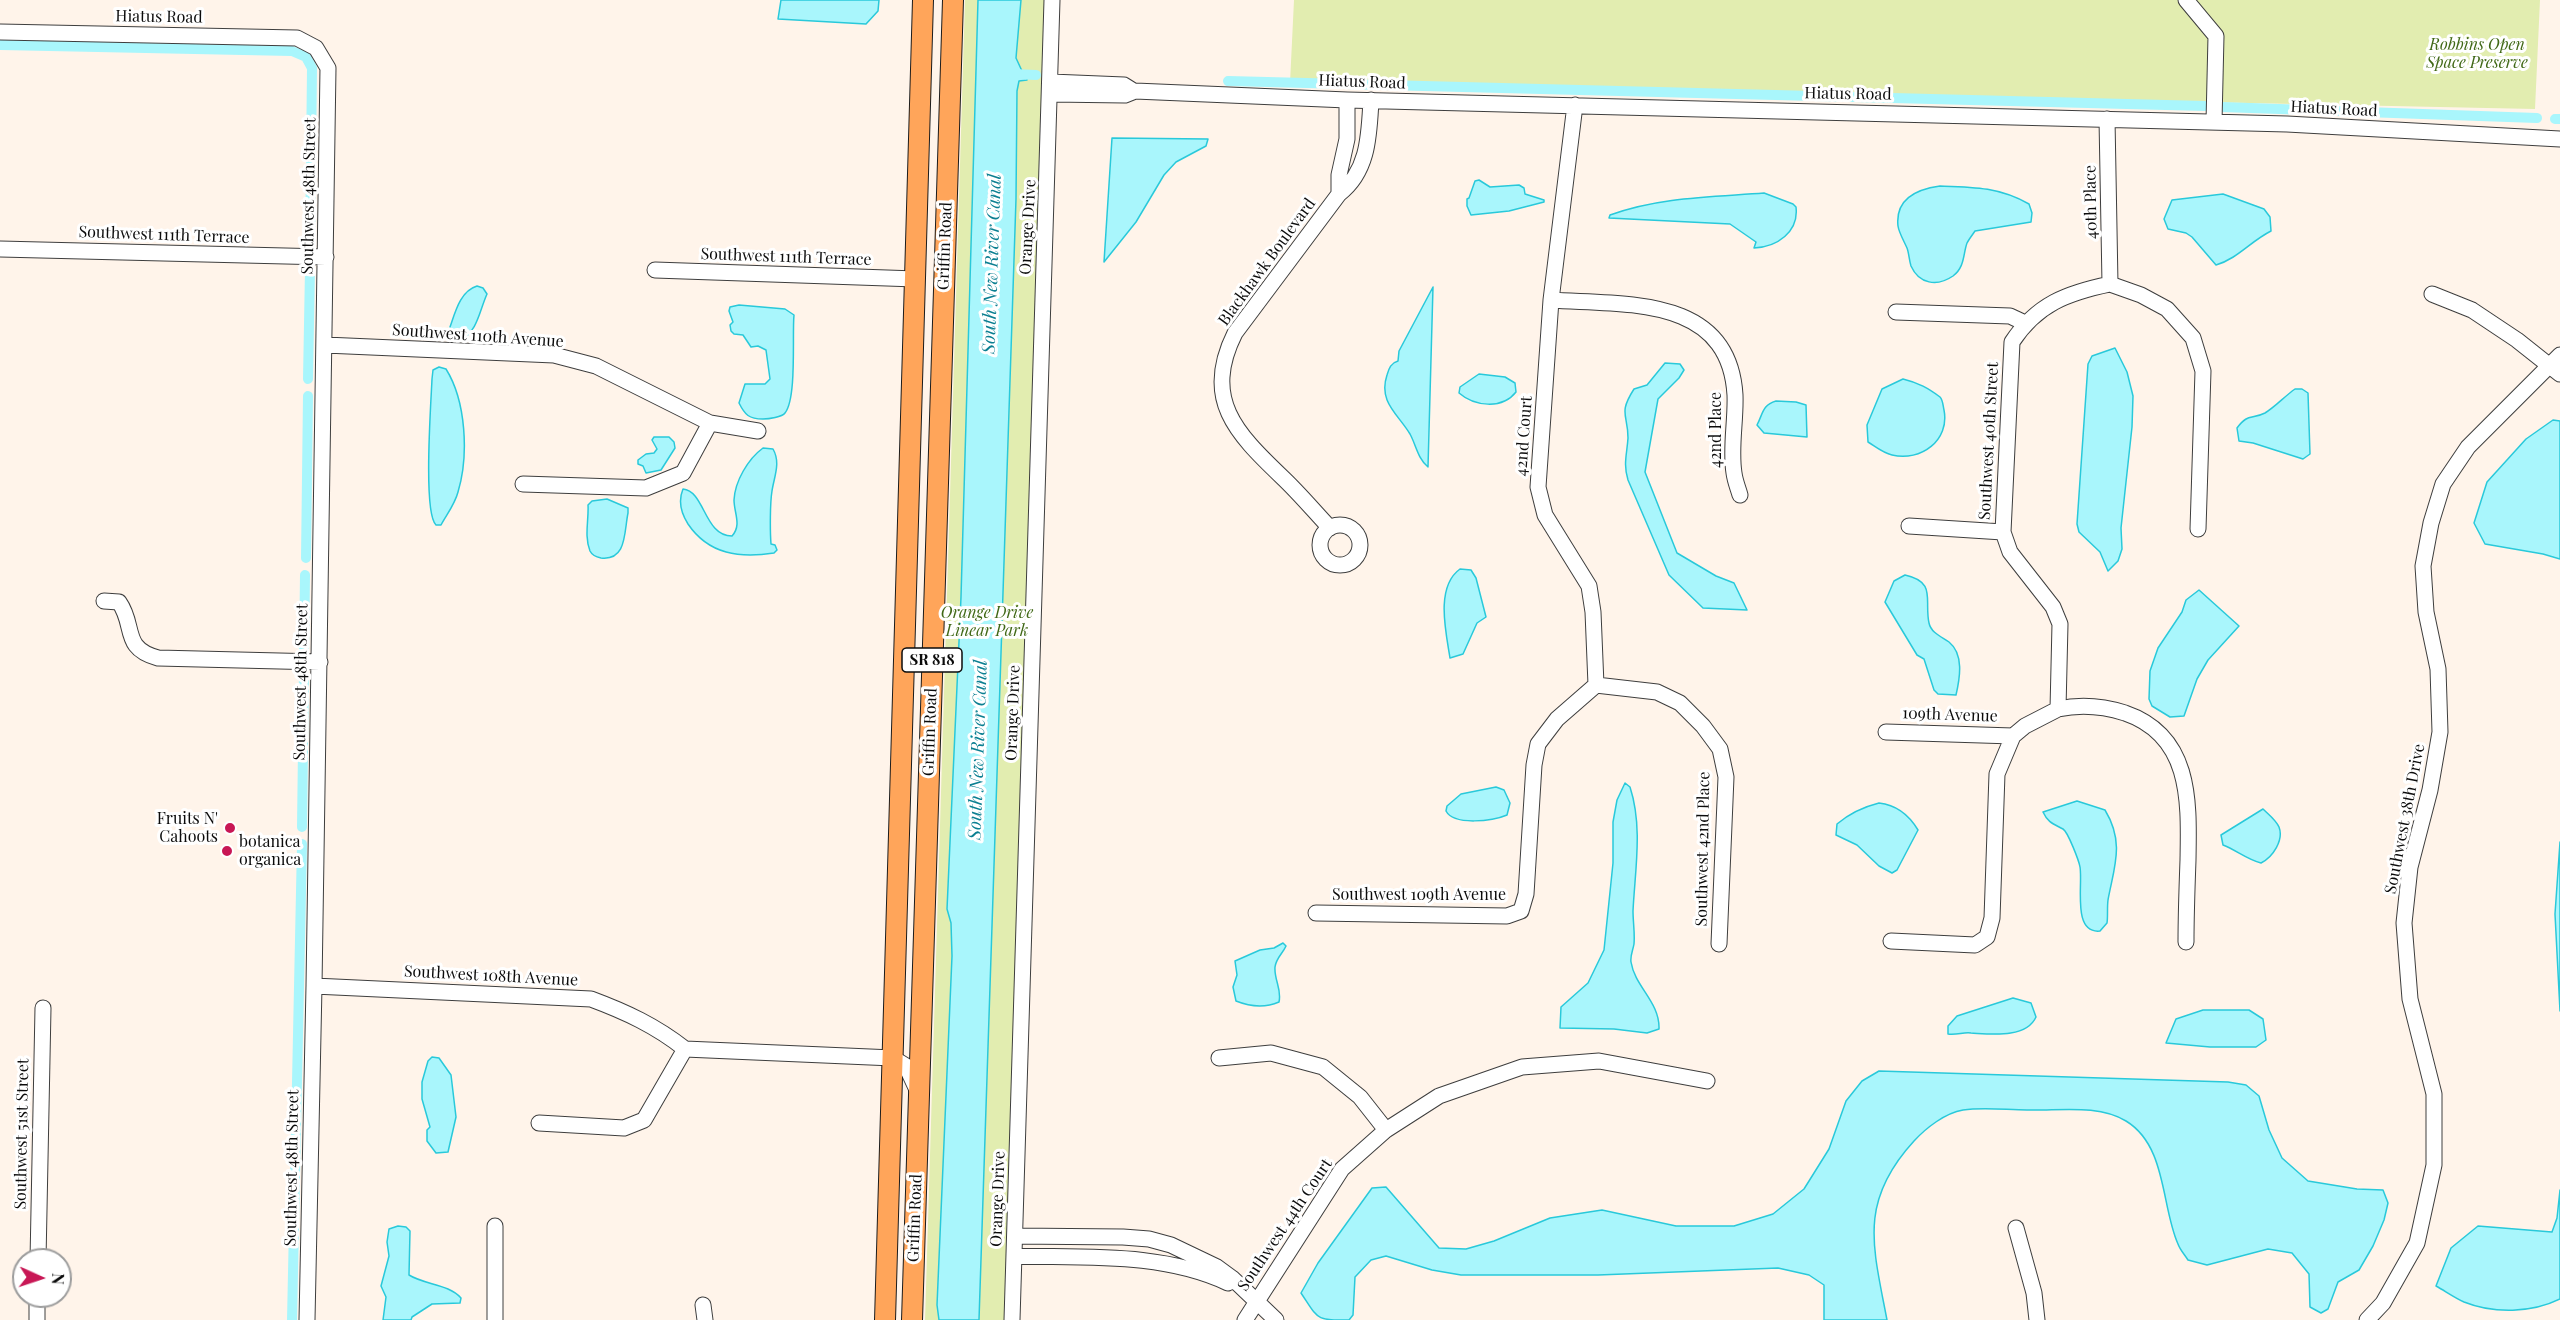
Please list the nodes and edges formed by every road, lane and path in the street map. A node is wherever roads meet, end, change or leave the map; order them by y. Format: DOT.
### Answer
graph roads {
  1 [pos="923,0"];
  2 [pos="953,0"];
  3 [pos="1052,0"];
  4 [pos="2186,0"];
  5 [pos="0,32"];
  6 [pos="922,38"];
  7 [pos="316,48"];
  8 [pos="951,61"];
  9 [pos="921,80"];
  10 [pos="1051,88"];
  11 [pos="950,96"];
  12 [pos="1347,100"];
  13 [pos="1371,100"];
  14 [pos="1575,105"];
  15 [pos="2107,119"];
  16 [pos="2214,122"];
  17 [pos="2560,139"];
  18 [pos="1340,194"];
  19 [pos="0,249"];
  20 [pos="326,257"];
  21 [pos="655,270"];
  22 [pos="916,279"];
  23 [pos="2110,284"];
  24 [pos="2432,294"];
  25 [pos="1551,300"];
  26 [pos="1896,312"];
  27 [pos="2025,323"];
  28 [pos="325,345"];
  29 [pos="2557,365"];
  30 [pos="710,423"];
  31 [pos="758,432"];
  32 [pos="523,484"];
  33 [pos="1740,495"];
  34 [pos="1909,526"];
  35 [pos="1330,528"];
  36 [pos="2198,529"];
  37 [pos="2003,532"];
  38 [pos="104,601"];
  39 [pos="320,662"];
  40 [pos="1596,685"];
  41 [pos="2058,709"];
  42 [pos="1886,732"];
  43 [pos="2013,736"];
  44 [pos="1316,913"];
  45 [pos="1891,941"];
  46 [pos="2186,942"];
  47 [pos="1719,944"];
  48 [pos="314,986"];
  49 [pos="43,1008"];
  50 [pos="686,1049"];
  51 [pos="893,1058"];
  52 [pos="1219,1058"];
  53 [pos="1707,1080"];
  54 [pos="919,1095"];
  55 [pos="538,1123"];
  56 [pos="1386,1130"];
  57 [pos="495,1226"];
  58 [pos="2016,1228"];
  59 [pos="1015,1236"];
  60 [pos="38,1248"];
  61 [pos="1014,1256"];
  62 [pos="1252,1297"];
  63 [pos="306,1320"];
  64 [pos="495,1320"];
  65 [pos="885,1320"];
  66 [pos="912,1320"];
  67 [pos="1012,1320"];
  68 [pos="1245,1320"];
  69 [pos="1276,1320"];
  70 [pos="2037,1320"];
  71 [pos="2367,1320"];
  1 -- 6 [label="main road, Griffin Road / SR 818"];
  2 -- 8 [label="main road, Griffin Road / SR 818"];
  3 -- 10 [label="street, Orange Drive"];
  4 -- 16 [label="street"];
  5 -- 7 [label="street, Hiatus Road"];
  6 -- 8 [label="main road"];
  6 -- 9 [label="main road, Griffin Road / SR 818"];
  7 -- 20 [label="street, Southwest 48th Street"];
  8 -- 11 [label="main road, Griffin Road / SR 818"];
  9 -- 11 [label="main road"];
  9 -- 22 [label="main road, Griffin Road / SR 818"];
  10 -- 12 [label="street, Hiatus Road"];
  10 -- 59 [label="street, Orange Drive"];
  11 -- 54 [label="main road, Griffin Road / SR 818"];
  12 -- 13 [label="street, Hiatus Road"];
  12 -- 18 [label="street, Blackhawk Boulevard"];
  13 -- 14 [label="street, Hiatus Road"];
  13 -- 18 [label="street, Blackhawk Boulevard"];
  14 -- 15 [label="street, Hiatus Road"];
  14 -- 25 [label="street, 42nd Court"];
  15 -- 16 [label="street, Hiatus Road"];
  15 -- 23 [label="street, 40th Place"];
  16 -- 17 [label="street, Hiatus Road"];
  18 -- 35 [label="street, Blackhawk Boulevard"];
  19 -- 20 [label="street, Southwest 111th Terrace"];
  20 -- 28 [label="street, Southwest 48th Street"];
  21 -- 22 [label="street, Southwest 111th Terrace"];
  22 -- 51 [label="main road, Griffin Road / SR 818"];
  23 -- 27 [label="street, Southwest 40th Street"];
  23 -- 36 [label="street"];
  24 -- 29 [label="street"];
  25 -- 33 [label="street, 42nd Place"];
  25 -- 40 [label="street, 42nd Court"];
  26 -- 27 [label="street"];
  27 -- 37 [label="street, Southwest 40th Street"];
  28 -- 30 [label="street, Southwest 110th Avenue"];
  28 -- 39 [label="street, Southwest 48th Street"];
  29 -- 71 [label="street, Southwest 38th Drive"];
  30 -- 31 [label="street, Southwest 110th Avenue"];
  30 -- 32 [label="street"];
  34 -- 37 [label="street"];
  37 -- 41 [label="street, Southwest 40th Street"];
  38 -- 39 [label="street"];
  39 -- 48 [label="street, Southwest 48th Street"];
  40 -- 44 [label="street, Southwest 109th Avenue"];
  40 -- 47 [label="street, Southwest 42nd Place"];
  41 -- 43 [label="street"];
  41 -- 46 [label="street"];
  42 -- 43 [label="street, 109th Avenue"];
  43 -- 45 [label="street"];
  48 -- 50 [label="street, Southwest 108th Avenue"];
  48 -- 63 [label="street, Southwest 48th Street"];
  49 -- 60 [label="street, Southwest 51st Street"];
  50 -- 51 [label="street"];
  50 -- 55 [label="street"];
  51 -- 54 [label="street"];
  51 -- 65 [label="main road, Griffin Road / SR 818"];
  52 -- 56 [label="street"];
  53 -- 56 [label="street, Southwest 44th Court"];
  54 -- 66 [label="main road, Griffin Road / SR 818"];
  56 -- 62 [label="street, Southwest 44th Court"];
  57 -- 64 [label="street"];
  58 -- 70 [label="street"];
  59 -- 61 [label="street, Orange Drive"];
  59 -- 62 [label="street"];
  61 -- 62 [label="street"];
  61 -- 67 [label="street, Orange Drive"];
  62 -- 68 [label="street, Southwest 44th Court"];
  62 -- 69 [label="street"];
}
